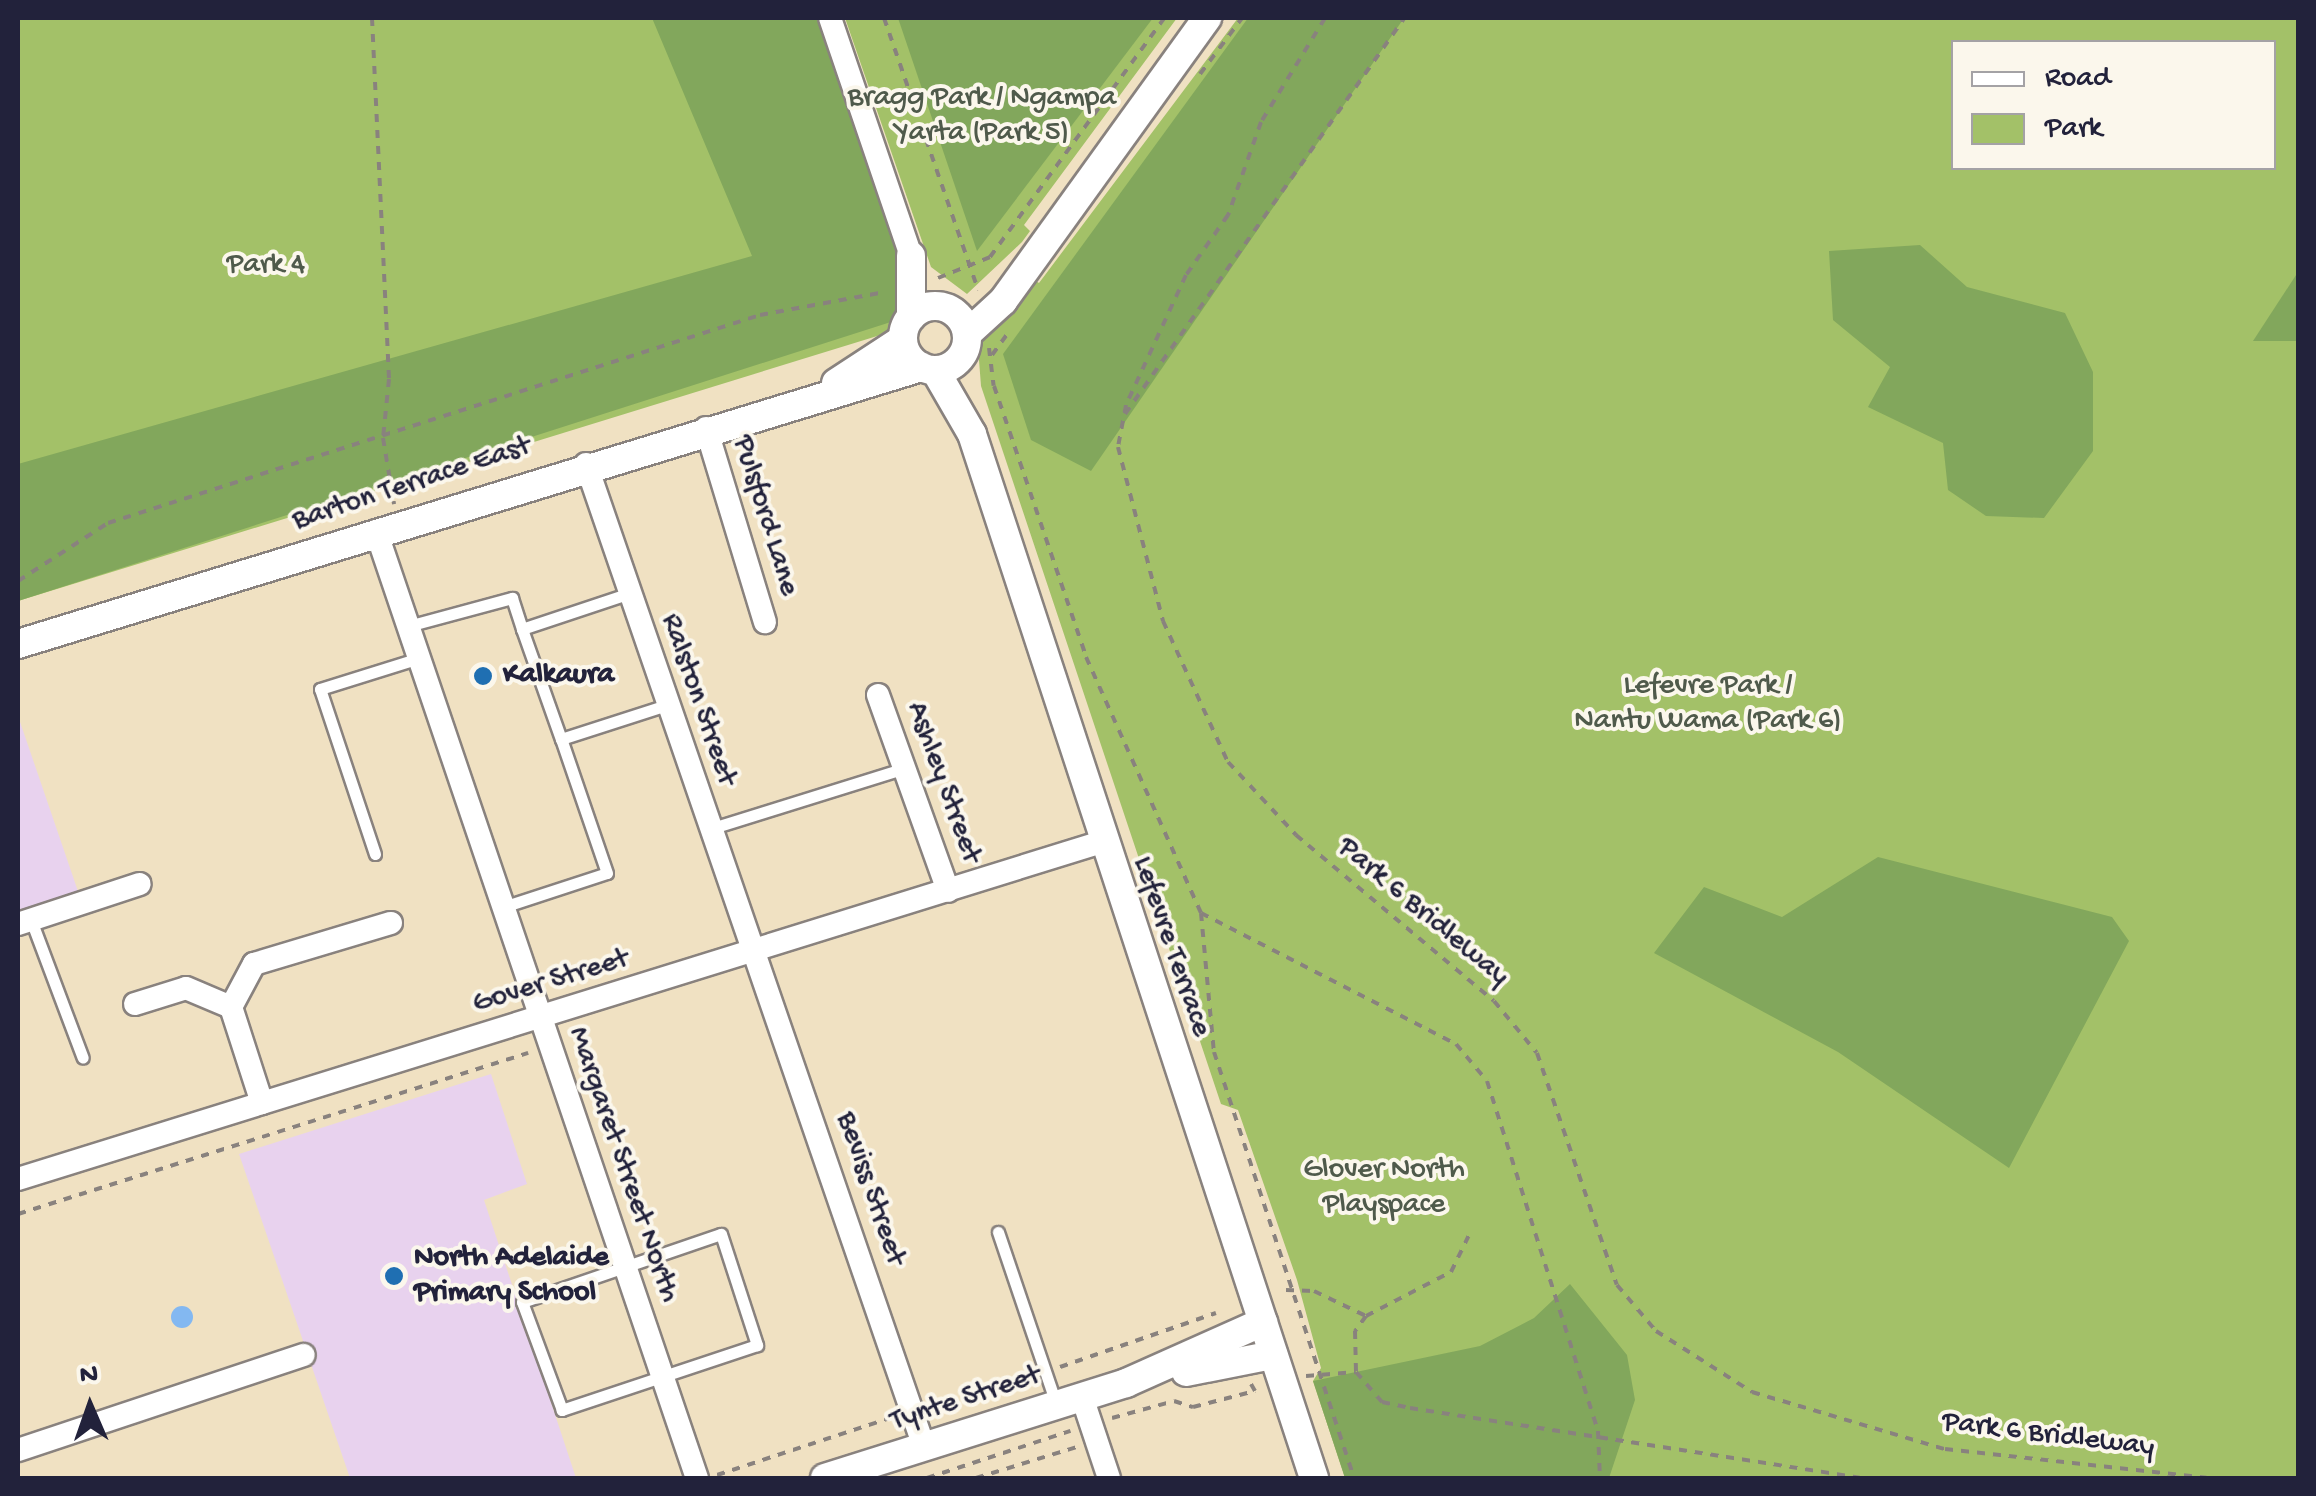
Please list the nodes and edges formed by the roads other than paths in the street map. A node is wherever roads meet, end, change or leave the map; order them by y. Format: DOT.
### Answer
graph roads {
  1 [pos="830,18"];
  2 [pos="1207,18"];
  3 [pos="911,256"];
  4 [pos="907,328"];
  5 [pos="952,339"];
  6 [pos="826,390"];
  7 [pos="706,428"];
  8 [pos="586,464"];
  9 [pos="387,527"];
  10 [pos="630,593"];
  11 [pos="765,622"];
  12 [pos="408,626"];
  13 [pos="522,628"];
  14 [pos="18,644"];
  15 [pos="419,658"];
  16 [pos="878,695"];
  17 [pos="667,704"];
  18 [pos="561,739"];
  19 [pos="905,768"];
  20 [pos="709,829"];
  21 [pos="1101,842"];
  22 [pos="375,854"];
  23 [pos="140,884"];
  24 [pos="948,891"];
  25 [pos="503,907"];
  26 [pos="24,922"];
  27 [pos="392,922"];
  28 [pos="751,954"];
  29 [pos="135,1004"];
  30 [pos="231,1007"];
  31 [pos="540,1016"];
  32 [pos="83,1058"];
  33 [pos="262,1103"];
  34 [pos="18,1178"];
  35 [pos="998,1232"];
  36 [pos="625,1266"];
  37 [pos="1262,1322"];
  38 [pos="1273,1355"];
  39 [pos="304,1356"];
  40 [pos="664,1381"];
  41 [pos="1126,1383"];
  42 [pos="1069,1401"];
  43 [pos="924,1447"];
  44 [pos="18,1450"];
  45 [pos="696,1478"];
  46 [pos="826,1478"];
  47 [pos="1109,1478"];
  48 [pos="1314,1478"];
  1 -- 3 [label="street"];
  2 -- 5 [label="street"];
  3 -- 4 [label="street"];
  3 -- 5 [label="street"];
  4 -- 5 [label="street"];
  4 -- 5 [label="street, Barton Terrace East"];
  4 -- 6 [label="street, Barton Terrace East"];
  5 -- 6 [label="street, Barton Terrace East"];
  5 -- 21 [label="street, Lefevre Terrace"];
  6 -- 7 [label="street, Barton Terrace East"];
  7 -- 8 [label="street, Barton Terrace East"];
  7 -- 11 [label="street, Pulsford Lane"];
  8 -- 9 [label="street, Barton Terrace East"];
  8 -- 10 [label="street, Ralston Street"];
  9 -- 12 [label="street, Margaret Street North"];
  9 -- 14 [label="street, Barton Terrace East"];
  10 -- 13 [label="lane"];
  10 -- 17 [label="street, Ralston Street"];
  12 -- 13 [label="lane"];
  12 -- 15 [label="street, Margaret Street North"];
  13 -- 18 [label="lane"];
  15 -- 22 [label="lane"];
  15 -- 25 [label="street, Margaret Street North"];
  16 -- 19 [label="street, Ashley Street"];
  17 -- 18 [label="lane"];
  17 -- 20 [label="street, Ralston Street"];
  18 -- 25 [label="lane"];
  19 -- 20 [label="lane"];
  19 -- 24 [label="street, Ashley Street"];
  20 -- 28 [label="street, Ralston Street"];
  21 -- 24 [label="street, Gover Street"];
  21 -- 37 [label="street, Lefevre Terrace"];
  23 -- 26 [label="street"];
  24 -- 28 [label="street, Gover Street"];
  25 -- 31 [label="street, Margaret Street North"];
  26 -- 32 [label="lane"];
  27 -- 30 [label="street"];
  28 -- 31 [label="street, Gover Street"];
  28 -- 43 [label="street, Beviss Street"];
  29 -- 30 [label="street"];
  30 -- 33 [label="street"];
  31 -- 33 [label="street, Gover Street"];
  31 -- 36 [label="street, Margaret Street North"];
  33 -- 34 [label="street, Gover Street"];
  35 -- 42 [label="lane"];
  36 -- 40 [label="street, Margaret Street North"];
  36 -- 40 [label="lane"];
  36 -- 40 [label="lane"];
  37 -- 38 [label="street, Lefevre Terrace"];
  37 -- 41 [label="street, Tynte Street"];
  38 -- 41 [label="street, Tynte Street"];
  38 -- 48 [label="street, Lefevre Terrace"];
  39 -- 44 [label="street"];
  40 -- 45 [label="street, Margaret Street North"];
  41 -- 42 [label="street, Tynte Street"];
  42 -- 43 [label="street, Tynte Street"];
  42 -- 47 [label="street"];
  43 -- 46 [label="street, Tynte Street"];
}
